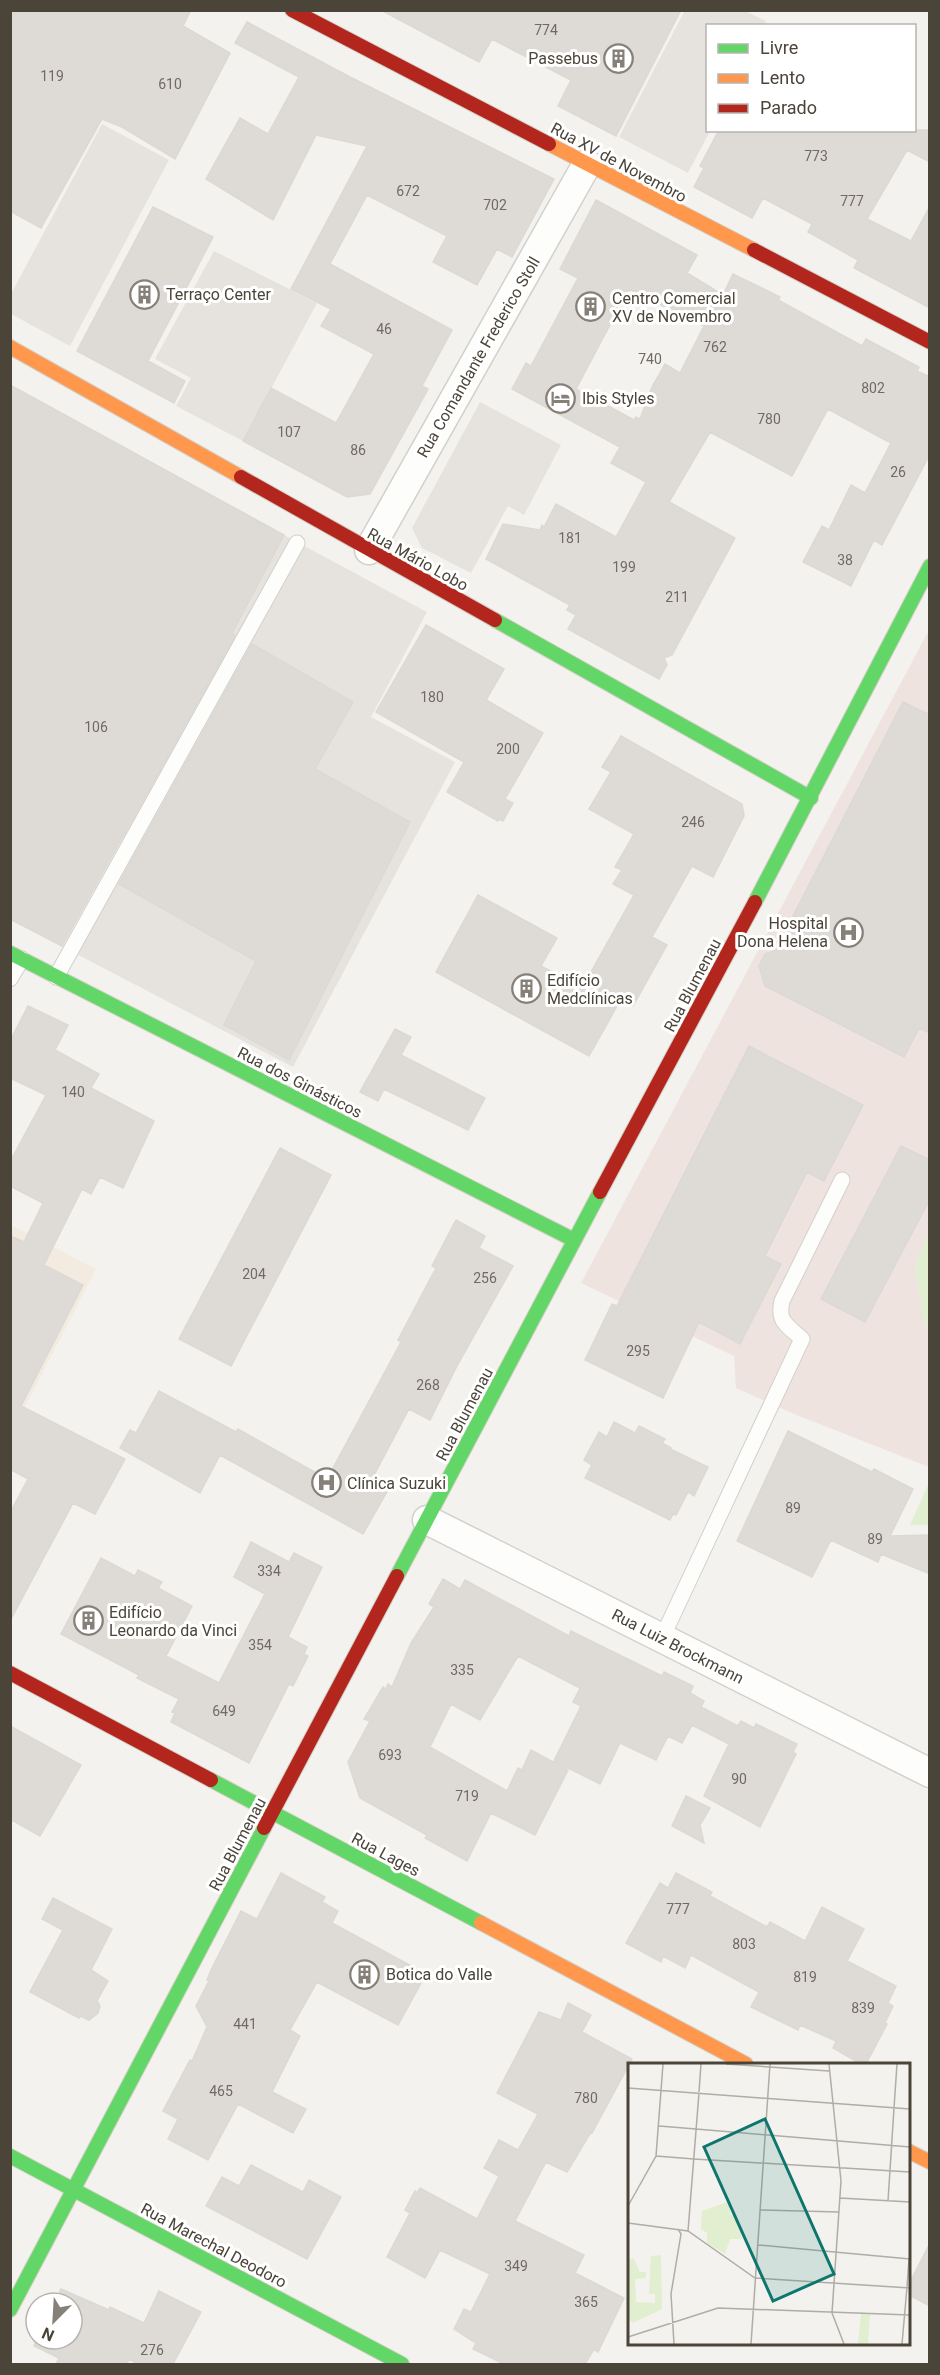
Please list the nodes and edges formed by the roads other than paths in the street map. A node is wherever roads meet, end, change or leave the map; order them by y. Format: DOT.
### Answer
graph roads {
  1 [pos="292,10"];
  2 [pos="587,164"];
  3 [pos="930,342"];
  4 [pos="10,347"];
  5 [pos="297,543"];
  6 [pos="369,550"];
  7 [pos="930,566"];
  8 [pos="811,798"];
  9 [pos="16,956"];
  10 [pos="56,977"];
  11 [pos="10,980"];
  12 [pos="842,1180"];
  13 [pos="574,1240"];
  14 [pos="427,1520"];
  15 [pos="662,1638"];
  16 [pos="10,1673"];
  17 [pos="930,1773"];
  18 [pos="272,1812"];
  19 [pos="744,2063"];
  20 [pos="910,2152"];
  21 [pos="10,2156"];
  22 [pos="930,2162"];
  23 [pos="74,2189"];
  24 [pos="10,2310"];
  25 [pos="402,2364"];
  1 -- 2 [label="main road, Rua XV de Novembro"];
  2 -- 3 [label="main road, Rua XV de Novembro"];
  2 -- 6 [label="street, Rua Comandante Frederico Stoll"];
  4 -- 6 [label="main road, Rua Mário Lobo"];
  5 -- 10 [label="lane"];
  6 -- 8 [label="main road, Rua Mário Lobo"];
  7 -- 8 [label="main road, Rua Blumenau"];
  8 -- 13 [label="main road, Rua Blumenau"];
  9 -- 10 [label="main road, Rua dos Ginásticos"];
  9 -- 11 [label="lane"];
  10 -- 13 [label="main road, Rua dos Ginásticos"];
  12 -- 15 [label="lane"];
  13 -- 14 [label="main road, Rua Blumenau"];
  14 -- 15 [label="street, Rua Luiz Brockmann"];
  14 -- 18 [label="main road, Rua Blumenau"];
  15 -- 17 [label="street, Rua Luiz Brockmann"];
  16 -- 18 [label="main road, Rua Lages"];
  18 -- 19 [label="main road, Rua Lages"];
  18 -- 23 [label="main road, Rua Blumenau"];
  20 -- 22 [label="main road"];
  21 -- 23 [label="main road, Rua Marechal Deodoro"];
  23 -- 24 [label="main road, Rua Blumenau"];
  23 -- 25 [label="main road, Rua Marechal Deodoro"];
}
